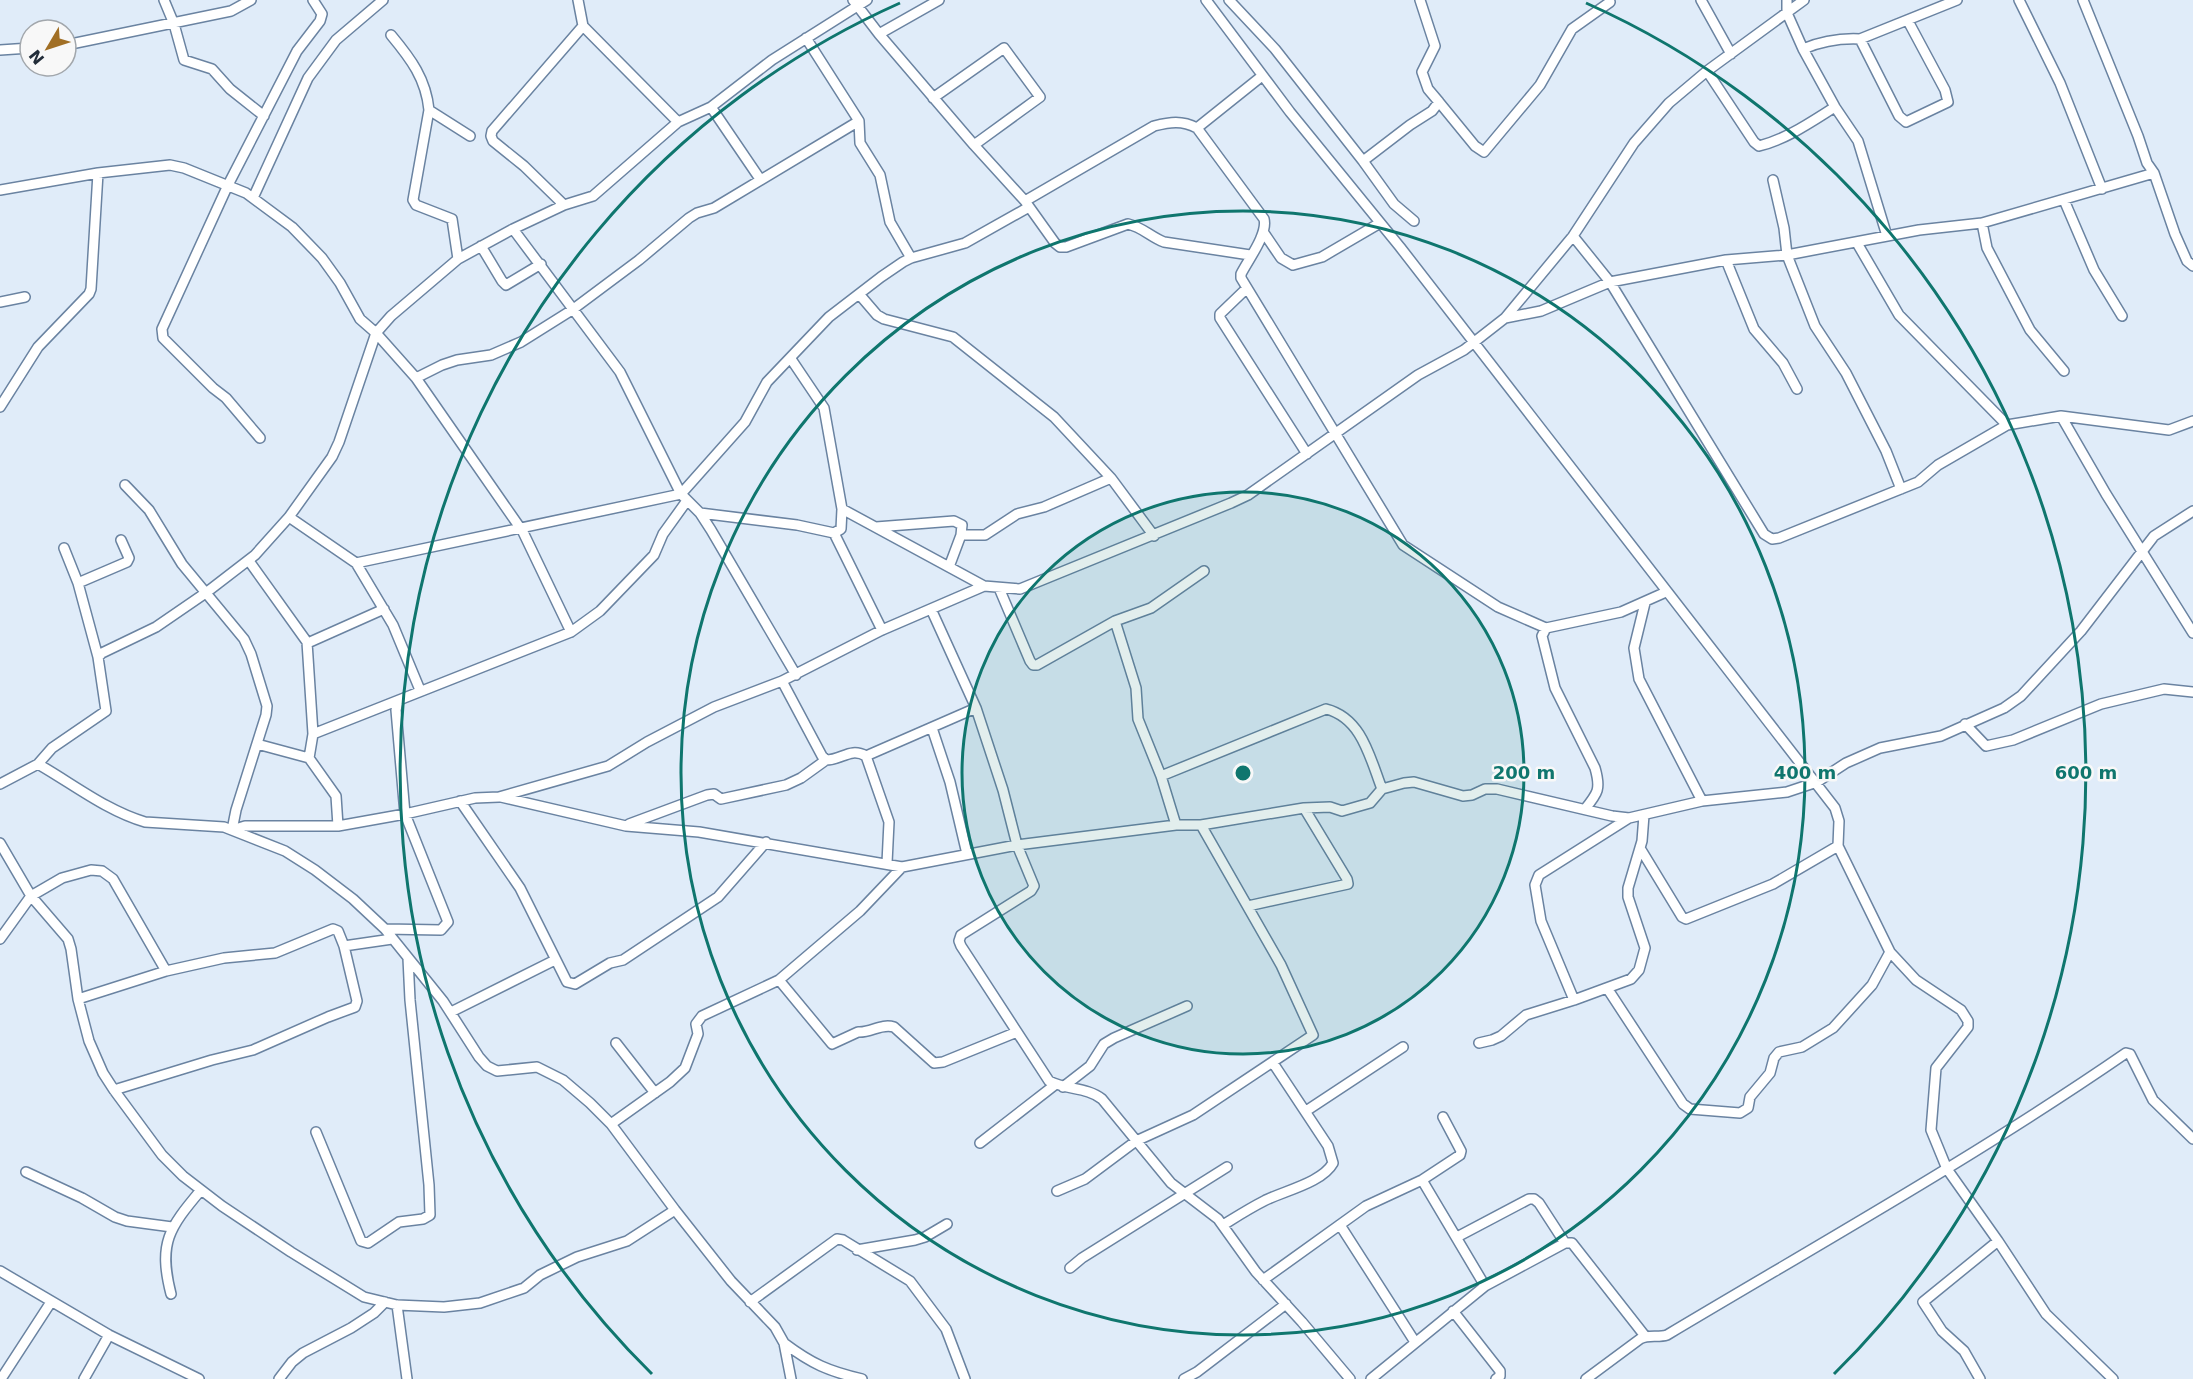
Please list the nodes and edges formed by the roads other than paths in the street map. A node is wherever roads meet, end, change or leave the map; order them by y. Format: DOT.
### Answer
graph roads {
  1 [pos="164,0"];
  2 [pos="251,0"];
  3 [pos="313,0"];
  4 [pos="383,0"];
  5 [pos="578,0"];
  6 [pos="867,0"];
  7 [pos="939,0"];
  8 [pos="1206,0"];
  9 [pos="1229,0"];
  10 [pos="1420,0"];
  11 [pos="1701,0"];
  12 [pos="1787,0"];
  13 [pos="1804,0"];
  14 [pos="1957,0"];
  15 [pos="2019,0"];
  16 [pos="2083,0"];
  17 [pos="1610,2"];
  18 [pos="855,4"];
  19 [pos="1787,13"];
  20 [pos="1908,21"];
  21 [pos="174,24"];
  22 [pos="583,26"];
  23 [pos="879,34"];
  24 [pos="391,35"];
  25 [pos="806,38"];
  26 [pos="1860,39"];
  27 [pos="78,43"];
  28 [pos="18,49"];
  29 [pos="0,50"];
  30 [pos="1803,50"];
  31 [pos="1731,54"];
  32 [pos="1707,71"];
  33 [pos="1262,76"];
  34 [pos="933,98"];
  35 [pos="1439,102"];
  36 [pos="711,107"];
  37 [pos="1835,107"];
  38 [pos="429,110"];
  39 [pos="264,116"];
  40 [pos="859,121"];
  41 [pos="678,122"];
  42 [pos="1197,128"];
  43 [pos="470,136"];
  44 [pos="974,146"];
  45 [pos="1363,160"];
  46 [pos="98,173"];
  47 [pos="2154,173"];
  48 [pos="760,179"];
  49 [pos="1773,180"];
  50 [pos="228,185"];
  51 [pos="2102,189"];
  52 [pos="0,190"];
  53 [pos="253,198"];
  54 [pos="2064,200"];
  55 [pos="1027,204"];
  56 [pos="564,205"];
  57 [pos="1414,221"];
  58 [pos="1380,223"];
  59 [pos="1983,223"];
  60 [pos="513,229"];
  61 [pos="1264,233"];
  62 [pos="1573,236"];
  63 [pos="1887,236"];
  64 [pos="1857,243"];
  65 [pos="481,246"];
  66 [pos="1250,255"];
  67 [pos="1787,255"];
  68 [pos="911,258"];
  69 [pos="458,259"];
  70 [pos="1726,260"];
  71 [pos="541,264"];
  72 [pos="2193,266"];
  73 [pos="1610,282"];
  74 [pos="1247,288"];
  75 [pos="859,294"];
  76 [pos="25,297"];
  77 [pos="0,302"];
  78 [pos="572,310"];
  79 [pos="2122,316"];
  80 [pos="1505,318"];
  81 [pos="376,333"];
  82 [pos="1473,344"];
  83 [pos="791,359"];
  84 [pos="2064,370"];
  85 [pos="416,378"];
  86 [pos="1797,389"];
  87 [pos="0,407"];
  88 [pos="2061,416"];
  89 [pos="2193,421"];
  90 [pos="2007,425"];
  91 [pos="1334,434"];
  92 [pos="260,438"];
  93 [pos="1306,454"];
  94 [pos="1111,478"];
  95 [pos="125,484"];
  96 [pos="1901,489"];
  97 [pos="683,498"];
  98 [pos="842,509"];
  99 [pos="2193,511"];
  100 [pos="700,513"];
  101 [pos="289,517"];
  102 [pos="876,527"];
  103 [pos="519,529"];
  104 [pos="834,533"];
  105 [pos="961,536"];
  106 [pos="1154,536"];
  107 [pos="121,540"];
  108 [pos="64,548"];
  109 [pos="2142,551"];
  110 [pos="249,561"];
  111 [pos="356,562"];
  112 [pos="949,567"];
  113 [pos="1204,571"];
  114 [pos="78,583"];
  115 [pos="984,586"];
  116 [pos="999,588"];
  117 [pos="207,592"];
  118 [pos="1666,592"];
  119 [pos="1645,603"];
  120 [pos="384,609"];
  121 [pos="931,609"];
  122 [pos="1115,621"];
  123 [pos="1546,628"];
  124 [pos="882,630"];
  125 [pos="571,632"];
  126 [pos="2193,633"];
  127 [pos="307,642"];
  128 [pos="98,657"];
  129 [pos="796,675"];
  130 [pos="782,681"];
  131 [pos="420,690"];
  132 [pos="2193,692"];
  133 [pos="399,702"];
  134 [pos="976,708"];
  135 [pos="1965,724"];
  136 [pos="932,728"];
  137 [pos="313,734"];
  138 [pos="257,744"];
  139 [pos="866,756"];
  140 [pos="309,758"];
  141 [pos="826,760"];
  142 [pos="38,764"];
  143 [pos="1161,776"];
  144 [pos="1817,782"];
  145 [pos="0,784"];
  146 [pos="1382,789"];
  147 [pos="498,797"];
  148 [pos="460,801"];
  149 [pos="1702,801"];
  150 [pos="1304,808"];
  151 [pos="1585,809"];
  152 [pos="405,814"];
  153 [pos="1644,815"];
  154 [pos="1629,818"];
  155 [pos="1176,825"];
  156 [pos="1202,825"];
  157 [pos="338,826"];
  158 [pos="626,826"];
  159 [pos="232,830"];
  160 [pos="766,842"];
  161 [pos="1017,844"];
  162 [pos="1838,846"];
  163 [pos="1,847"];
  164 [pos="1641,848"];
  165 [pos="968,854"];
  166 [pos="887,863"];
  167 [pos="902,867"];
  168 [pos="31,896"];
  169 [pos="1248,906"];
  170 [pos="385,929"];
  171 [pos="0,939"];
  172 [pos="393,939"];
  173 [pos="344,946"];
  174 [pos="1890,952"];
  175 [pos="408,958"];
  176 [pos="555,960"];
  177 [pos="166,971"];
  178 [pos="779,980"];
  179 [pos="1607,988"];
  180 [pos="78,999"];
  181 [pos="1574,1000"];
  182 [pos="1187,1006"];
  183 [pos="451,1012"];
  184 [pos="1017,1032"];
  185 [pos="616,1043"];
  186 [pos="1479,1043"];
  187 [pos="1403,1047"];
  188 [pos="1273,1063"];
  189 [pos="1059,1085"];
  190 [pos="114,1090"];
  191 [pos="655,1093"];
  192 [pos="1306,1111"];
  193 [pos="1443,1117"];
  194 [pos="610,1124"];
  195 [pos="316,1132"];
  196 [pos="2193,1139"];
  197 [pos="1136,1141"];
  198 [pos="980,1143"];
  199 [pos="1227,1167"];
  200 [pos="1947,1169"];
  201 [pos="26,1173"];
  202 [pos="1422,1180"];
  203 [pos="201,1190"];
  204 [pos="1057,1191"];
  205 [pos="1185,1194"];
  206 [pos="675,1210"];
  207 [pos="947,1224"];
  208 [pos="1222,1225"];
  209 [pos="1340,1225"];
  210 [pos="172,1227"];
  211 [pos="1457,1237"];
  212 [pos="1998,1241"];
  213 [pos="1566,1242"];
  214 [pos="857,1250"];
  215 [pos="1070,1268"];
  216 [pos="0,1271"];
  217 [pos="1263,1280"];
  218 [pos="1485,1286"];
  219 [pos="171,1294"];
  220 [pos="51,1302"];
  221 [pos="385,1302"];
  222 [pos="750,1302"];
  223 [pos="1286,1304"];
  224 [pos="397,1305"];
  225 [pos="1453,1311"];
  226 [pos="109,1335"];
  227 [pos="1645,1336"];
  228 [pos="1415,1342"];
  229 [pos="784,1343"];
  230 [pos="1,1379"];
  231 [pos="84,1379"];
  232 [pos="199,1379"];
  233 [pos="279,1379"];
  234 [pos="407,1379"];
  235 [pos="791,1379"];
  236 [pos="862,1379"];
  237 [pos="965,1379"];
  238 [pos="1184,1379"];
  239 [pos="1350,1379"];
  240 [pos="1371,1379"];
  241 [pos="1496,1379"];
  242 [pos="1586,1379"];
  243 [pos="1980,1379"];
  244 [pos="2113,1379"];
  1 -- 21 [label="street"];
  2 -- 21 [label="street"];
  3 -- 39 [label="street"];
  4 -- 53 [label="street"];
  5 -- 22 [label="street"];
  6 -- 18 [label="street"];
  7 -- 23 [label="street"];
  8 -- 33 [label="street"];
  9 -- 45 [label="street"];
  10 -- 35 [label="street"];
  11 -- 31 [label="street"];
  12 -- 19 [label="street"];
  13 -- 19 [label="street"];
  14 -- 20 [label="street"];
  15 -- 51 [label="street"];
  16 -- 47 [label="street"];
  17 -- 35 [label="street"];
  18 -- 23 [label="street"];
  18 -- 25 [label="street"];
  19 -- 30 [label="street"];
  19 -- 31 [label="street"];
  20 -- 26 [label="street"];
  20 -- 26 [label="street"];
  21 -- 27 [label="street"];
  21 -- 39 [label="street"];
  22 -- 41 [label="street"];
  22 -- 56 [label="street"];
  23 -- 34 [label="street"];
  24 -- 38 [label="street"];
  25 -- 36 [label="street"];
  25 -- 40 [label="street"];
  26 -- 30 [label="street"];
  28 -- 29 [label="street"];
  30 -- 37 [label="street"];
  31 -- 32 [label="street"];
  32 -- 37 [label="street"];
  32 -- 62 [label="street"];
  33 -- 42 [label="street"];
  33 -- 58 [label="street"];
  34 -- 44 [label="street"];
  34 -- 44 [label="street"];
  35 -- 45 [label="street"];
  36 -- 41 [label="street"];
  36 -- 48 [label="street"];
  37 -- 63 [label="street"];
  38 -- 43 [label="street"];
  38 -- 69 [label="street"];
  39 -- 50 [label="street"];
  40 -- 48 [label="street"];
  40 -- 68 [label="street"];
  41 -- 56 [label="street"];
  42 -- 55 [label="street"];
  42 -- 61 [label="street"];
  44 -- 55 [label="street"];
  45 -- 57 [label="street"];
  46 -- 50 [label="street"];
  46 -- 52 [label="street"];
  46 -- 87 [label="street"];
  47 -- 51 [label="street"];
  47 -- 72 [label="street"];
  48 -- 78 [label="street"];
  49 -- 67 [label="street"];
  50 -- 53 [label="street"];
  50 -- 92 [label="street"];
  51 -- 54 [label="street"];
  53 -- 81 [label="street"];
  54 -- 59 [label="street"];
  54 -- 79 [label="street"];
  55 -- 66 [label="street"];
  55 -- 68 [label="street"];
  56 -- 60 [label="street"];
  58 -- 61 [label="street"];
  58 -- 82 [label="street"];
  59 -- 63 [label="street"];
  59 -- 84 [label="street"];
  60 -- 65 [label="street"];
  60 -- 71 [label="street"];
  61 -- 66 [label="street"];
  62 -- 73 [label="street"];
  62 -- 80 [label="street"];
  63 -- 64 [label="street"];
  64 -- 67 [label="street"];
  64 -- 90 [label="street"];
  65 -- 69 [label="street"];
  65 -- 71 [label="street"];
  66 -- 74 [label="street"];
  67 -- 70 [label="street"];
  67 -- 96 [label="street"];
  68 -- 75 [label="street"];
  69 -- 81 [label="street"];
  70 -- 73 [label="street"];
  70 -- 86 [label="street"];
  71 -- 78 [label="street"];
  73 -- 80 [label="street"];
  73 -- 96 [label="street"];
  74 -- 91 [label="street"];
  74 -- 93 [label="street"];
  75 -- 83 [label="street"];
  75 -- 94 [label="street"];
  76 -- 77 [label="street"];
  78 -- 85 [label="street"];
  78 -- 97 [label="street"];
  80 -- 82 [label="street"];
  81 -- 85 [label="street"];
  81 -- 101 [label="street"];
  82 -- 91 [label="street"];
  82 -- 118 [label="street"];
  83 -- 97 [label="street"];
  83 -- 98 [label="street"];
  85 -- 103 [label="street"];
  88 -- 89 [label="street"];
  88 -- 90 [label="street"];
  88 -- 109 [label="street"];
  90 -- 96 [label="street"];
  91 -- 93 [label="street"];
  91 -- 123 [label="street"];
  93 -- 106 [label="street"];
  94 -- 105 [label="street"];
  94 -- 106 [label="street"];
  95 -- 117 [label="street"];
  97 -- 100 [label="street"];
  97 -- 103 [label="street"];
  97 -- 125 [label="street"];
  98 -- 102 [label="street"];
  98 -- 104 [label="street"];
  99 -- 109 [label="street"];
  100 -- 104 [label="street"];
  100 -- 129 [label="street"];
  101 -- 110 [label="street"];
  101 -- 111 [label="street"];
  102 -- 105 [label="street"];
  102 -- 112 [label="street"];
  103 -- 111 [label="street"];
  103 -- 125 [label="street"];
  104 -- 124 [label="street"];
  105 -- 112 [label="street"];
  106 -- 116 [label="street"];
  107 -- 114 [label="street"];
  108 -- 114 [label="street"];
  109 -- 126 [label="street"];
  109 -- 135 [label="street"];
  110 -- 117 [label="street"];
  110 -- 127 [label="street"];
  111 -- 120 [label="street"];
  112 -- 115 [label="street"];
  113 -- 122 [label="street"];
  114 -- 128 [label="street"];
  115 -- 116 [label="street"];
  115 -- 121 [label="street"];
  116 -- 122 [label="street"];
  117 -- 128 [label="street"];
  117 -- 138 [label="street"];
  118 -- 119 [label="street"];
  118 -- 144 [label="street"];
  119 -- 123 [label="street"];
  119 -- 149 [label="street"];
  120 -- 127 [label="street"];
  120 -- 131 [label="street"];
  121 -- 124 [label="street"];
  121 -- 134 [label="street"];
  122 -- 143 [label="street"];
  123 -- 151 [label="street"];
  124 -- 129 [label="street"];
  125 -- 131 [label="street"];
  127 -- 137 [label="street"];
  128 -- 142 [label="street"];
  129 -- 130 [label="street"];
  130 -- 141 [label="street"];
  130 -- 147 [label="street"];
  131 -- 133 [label="street"];
  132 -- 135 [label="street"];
  133 -- 137 [label="street"];
  133 -- 152 [label="street"];
  134 -- 136 [label="street"];
  134 -- 161 [label="street"];
  135 -- 144 [label="street"];
  136 -- 139 [label="street"];
  136 -- 165 [label="street"];
  137 -- 140 [label="street"];
  138 -- 140 [label="street"];
  138 -- 159 [label="street"];
  139 -- 141 [label="street"];
  139 -- 166 [label="street"];
  140 -- 157 [label="street"];
  141 -- 158 [label="street"];
  142 -- 145 [label="street"];
  142 -- 159 [label="street"];
  143 -- 146 [label="street"];
  143 -- 155 [label="street"];
  144 -- 149 [label="street"];
  144 -- 162 [label="street"];
  146 -- 150 [label="street"];
  146 -- 151 [label="street"];
  147 -- 148 [label="street"];
  147 -- 158 [label="street"];
  148 -- 152 [label="street"];
  148 -- 176 [label="street"];
  149 -- 153 [label="street"];
  150 -- 156 [label="street"];
  150 -- 169 [label="street"];
  151 -- 154 [label="street"];
  152 -- 157 [label="street"];
  152 -- 170 [label="street"];
  153 -- 154 [label="street"];
  153 -- 164 [label="street"];
  154 -- 181 [label="street"];
  155 -- 156 [label="street"];
  155 -- 161 [label="street"];
  156 -- 169 [label="street"];
  157 -- 159 [label="street"];
  158 -- 160 [label="street"];
  159 -- 170 [label="street"];
  160 -- 166 [label="street"];
  160 -- 176 [label="street"];
  161 -- 165 [label="street"];
  161 -- 184 [label="street"];
  162 -- 164 [label="street"];
  162 -- 174 [label="street"];
  163 -- 168 [label="street"];
  164 -- 179 [label="street"];
  165 -- 167 [label="street"];
  166 -- 167 [label="street"];
  167 -- 178 [label="street"];
  168 -- 171 [label="street"];
  168 -- 177 [label="street"];
  168 -- 180 [label="street"];
  169 -- 188 [label="street"];
  170 -- 172 [label="street"];
  172 -- 173 [label="street"];
  172 -- 175 [label="street"];
  173 -- 177 [label="street"];
  173 -- 190 [label="street"];
  174 -- 179 [label="street"];
  174 -- 200 [label="street"];
  175 -- 183 [label="street"];
  175 -- 195 [label="street"];
  176 -- 183 [label="street"];
  177 -- 180 [label="street"];
  178 -- 184 [label="street"];
  178 -- 191 [label="street"];
  179 -- 181 [label="street"];
  180 -- 190 [label="street"];
  181 -- 186 [label="street"];
  182 -- 189 [label="street"];
  183 -- 194 [label="street"];
  184 -- 189 [label="street"];
  185 -- 191 [label="street"];
  187 -- 192 [label="street"];
  188 -- 192 [label="street"];
  188 -- 197 [label="street"];
  189 -- 197 [label="street"];
  189 -- 198 [label="street"];
  190 -- 203 [label="street"];
  191 -- 194 [label="street"];
  192 -- 208 [label="street"];
  193 -- 202 [label="street"];
  194 -- 206 [label="street"];
  196 -- 200 [label="street"];
  197 -- 204 [label="street"];
  197 -- 205 [label="street"];
  199 -- 205 [label="street"];
  200 -- 212 [label="street"];
  200 -- 227 [label="street"];
  201 -- 210 [label="street"];
  202 -- 209 [label="street"];
  202 -- 211 [label="street"];
  203 -- 210 [label="street"];
  203 -- 221 [label="street"];
  205 -- 208 [label="street"];
  205 -- 215 [label="street"];
  206 -- 222 [label="street"];
  206 -- 224 [label="street"];
  207 -- 214 [label="street"];
  208 -- 217 [label="street"];
  209 -- 217 [label="street"];
  209 -- 228 [label="street"];
  210 -- 219 [label="street"];
  211 -- 213 [label="street"];
  211 -- 218 [label="street"];
  212 -- 243 [label="street"];
  212 -- 244 [label="street"];
  213 -- 218 [label="street"];
  213 -- 227 [label="street"];
  214 -- 222 [label="street"];
  214 -- 237 [label="street"];
  216 -- 220 [label="street"];
  217 -- 223 [label="street"];
  218 -- 225 [label="street"];
  220 -- 226 [label="street"];
  220 -- 230 [label="street"];
  221 -- 224 [label="street"];
  221 -- 233 [label="street"];
  222 -- 229 [label="street"];
  223 -- 238 [label="street"];
  223 -- 239 [label="street"];
  224 -- 234 [label="street"];
  225 -- 228 [label="street"];
  225 -- 241 [label="street"];
  226 -- 231 [label="street"];
  226 -- 232 [label="street"];
  227 -- 242 [label="street"];
  228 -- 240 [label="street"];
  229 -- 235 [label="street"];
  229 -- 236 [label="street"];
}
